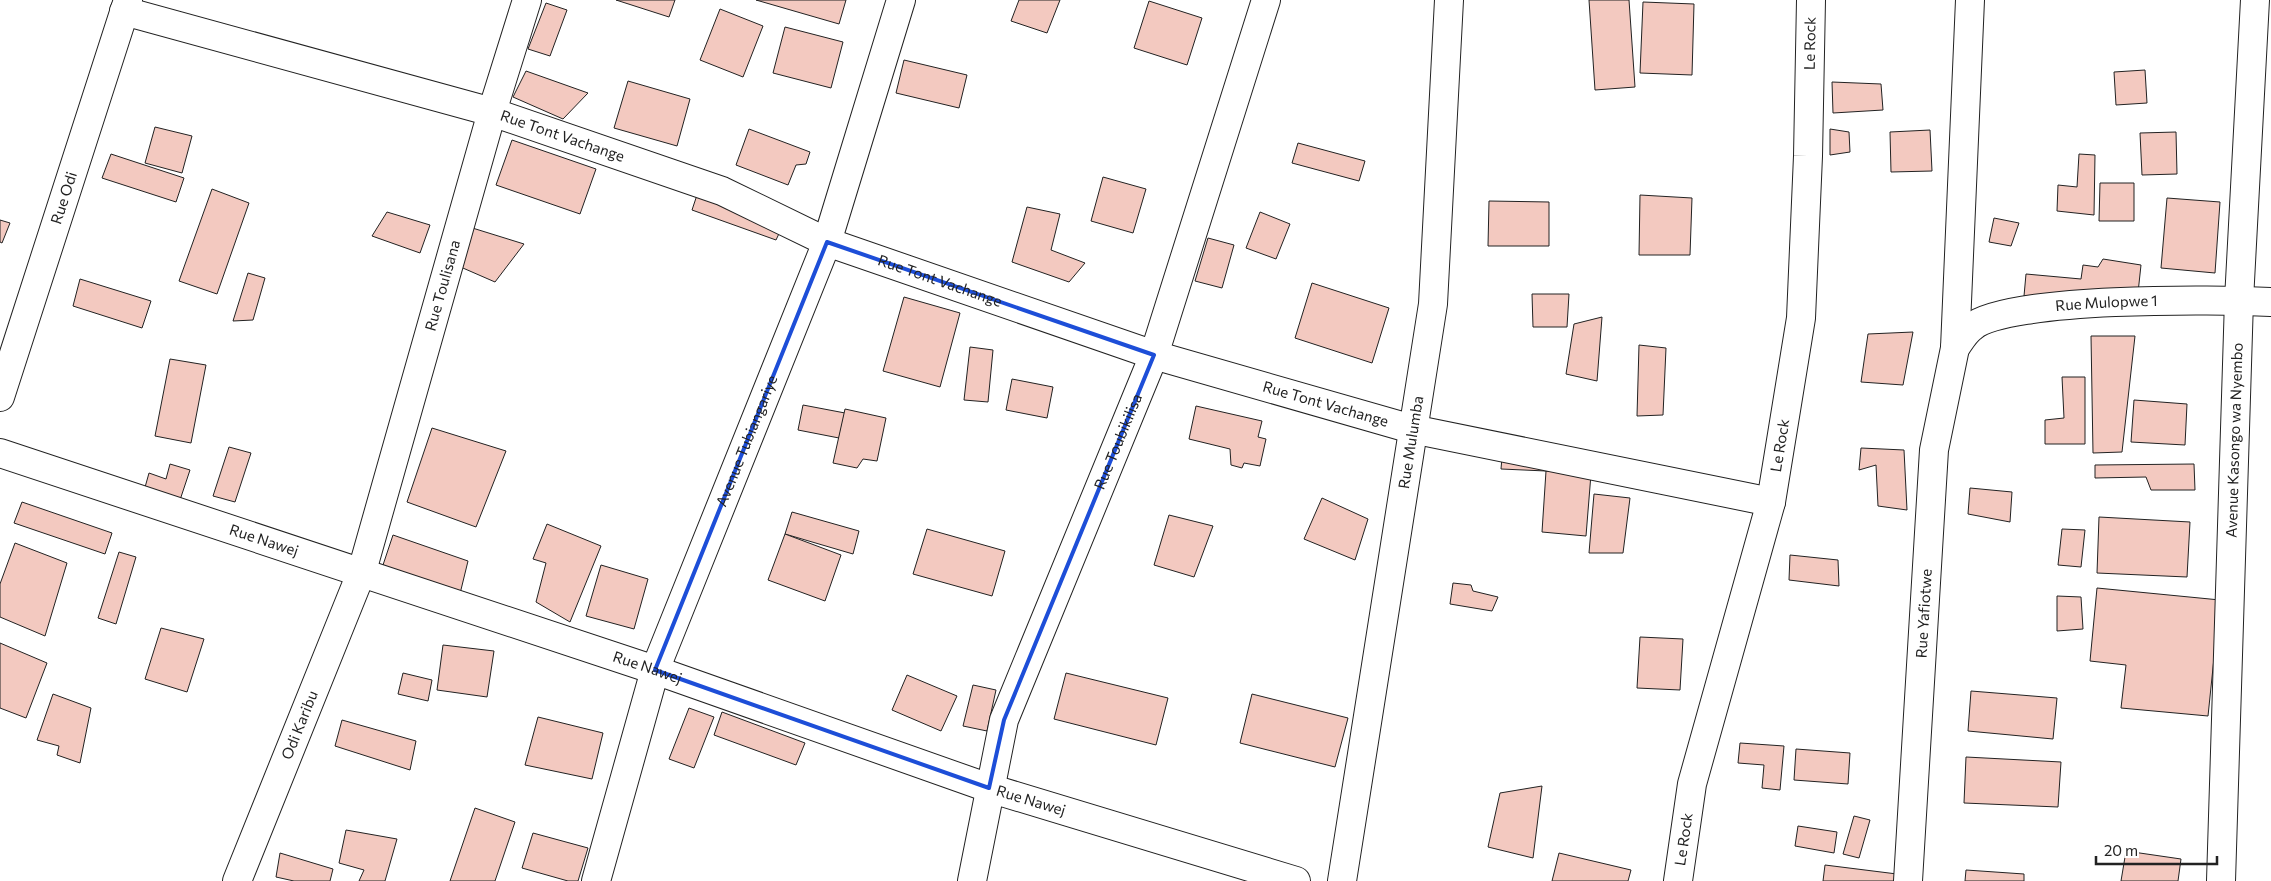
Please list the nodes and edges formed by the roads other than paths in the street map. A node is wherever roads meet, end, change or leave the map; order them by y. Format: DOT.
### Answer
graph roads {
  1 [pos="527,0"];
  2 [pos="901,0"];
  3 [pos="1266,0"];
  4 [pos="1449,0"];
  5 [pos="1810,0"];
  6 [pos="1970,0"];
  7 [pos="2255,0"];
  8 [pos="126,6"];
  9 [pos="492,112"];
  10 [pos="828,242"];
  11 [pos="2239,300"];
  12 [pos="2271,302"];
  13 [pos="1955,348"];
  14 [pos="1154,355"];
  15 [pos="0,397"];
  16 [pos="1412,429"];
  17 [pos="0,452"];
  18 [pos="1771,502"];
  19 [pos="362,571"];
  20 [pos="655,670"];
  21 [pos="989,788"];
  22 [pos="237,881"];
  23 [pos="596,881"];
  24 [pos="972,881"];
  25 [pos="1296,881"];
  26 [pos="1342,881"];
  27 [pos="1678,881"];
  28 [pos="1908,881"];
  29 [pos="2221,881"];
  1 -- 9 [label="street, Rue Toulisana"];
  2 -- 10 [label="street, Avenue Tubiangariye"];
  3 -- 14 [label="street, Rue Toubikilisa"];
  4 -- 16 [label="street, Rue Mulumba"];
  5 -- 18 [label="street, Le Rock"];
  6 -- 13 [label="street, Rue Yafiotwe"];
  7 -- 11 [label="street, Avenue Kasongo wa Nyembo"];
  8 -- 9 [label="street, Rue Tont Vachange"];
  8 -- 15 [label="street, Rue Odi"];
  9 -- 10 [label="street, Rue Tont Vachange"];
  9 -- 19 [label="street, Rue Toulisana"];
  10 -- 14 [label="street, Rue Tont Vachange"];
  10 -- 20 [label="street, Avenue Tubiangariye"];
  11 -- 12 [label="street, Rue Mulopwe 1"];
  11 -- 13 [label="street, Rue Mulopwe 1"];
  11 -- 29 [label="street, Avenue Kasongo wa Nyembo"];
  13 -- 28 [label="street, Rue Yafiotwe"];
  14 -- 16 [label="street, Rue Tont Vachange"];
  14 -- 21 [label="street, Rue Toubikilisa"];
  16 -- 18 [label="street, Rue Tont Vachange"];
  16 -- 26 [label="street, Rue Mulumba"];
  17 -- 19 [label="street, Rue Nawej"];
  18 -- 27 [label="street, Le Rock"];
  19 -- 20 [label="street, Rue Nawej"];
  19 -- 22 [label="street, Odi Karibu"];
  20 -- 21 [label="street, Rue Nawej"];
  20 -- 23 [label="street, Avenue Tubiangariye"];
  21 -- 24 [label="street, Rue Toubikilisa"];
  21 -- 25 [label="street, Rue Nawej"];
}
